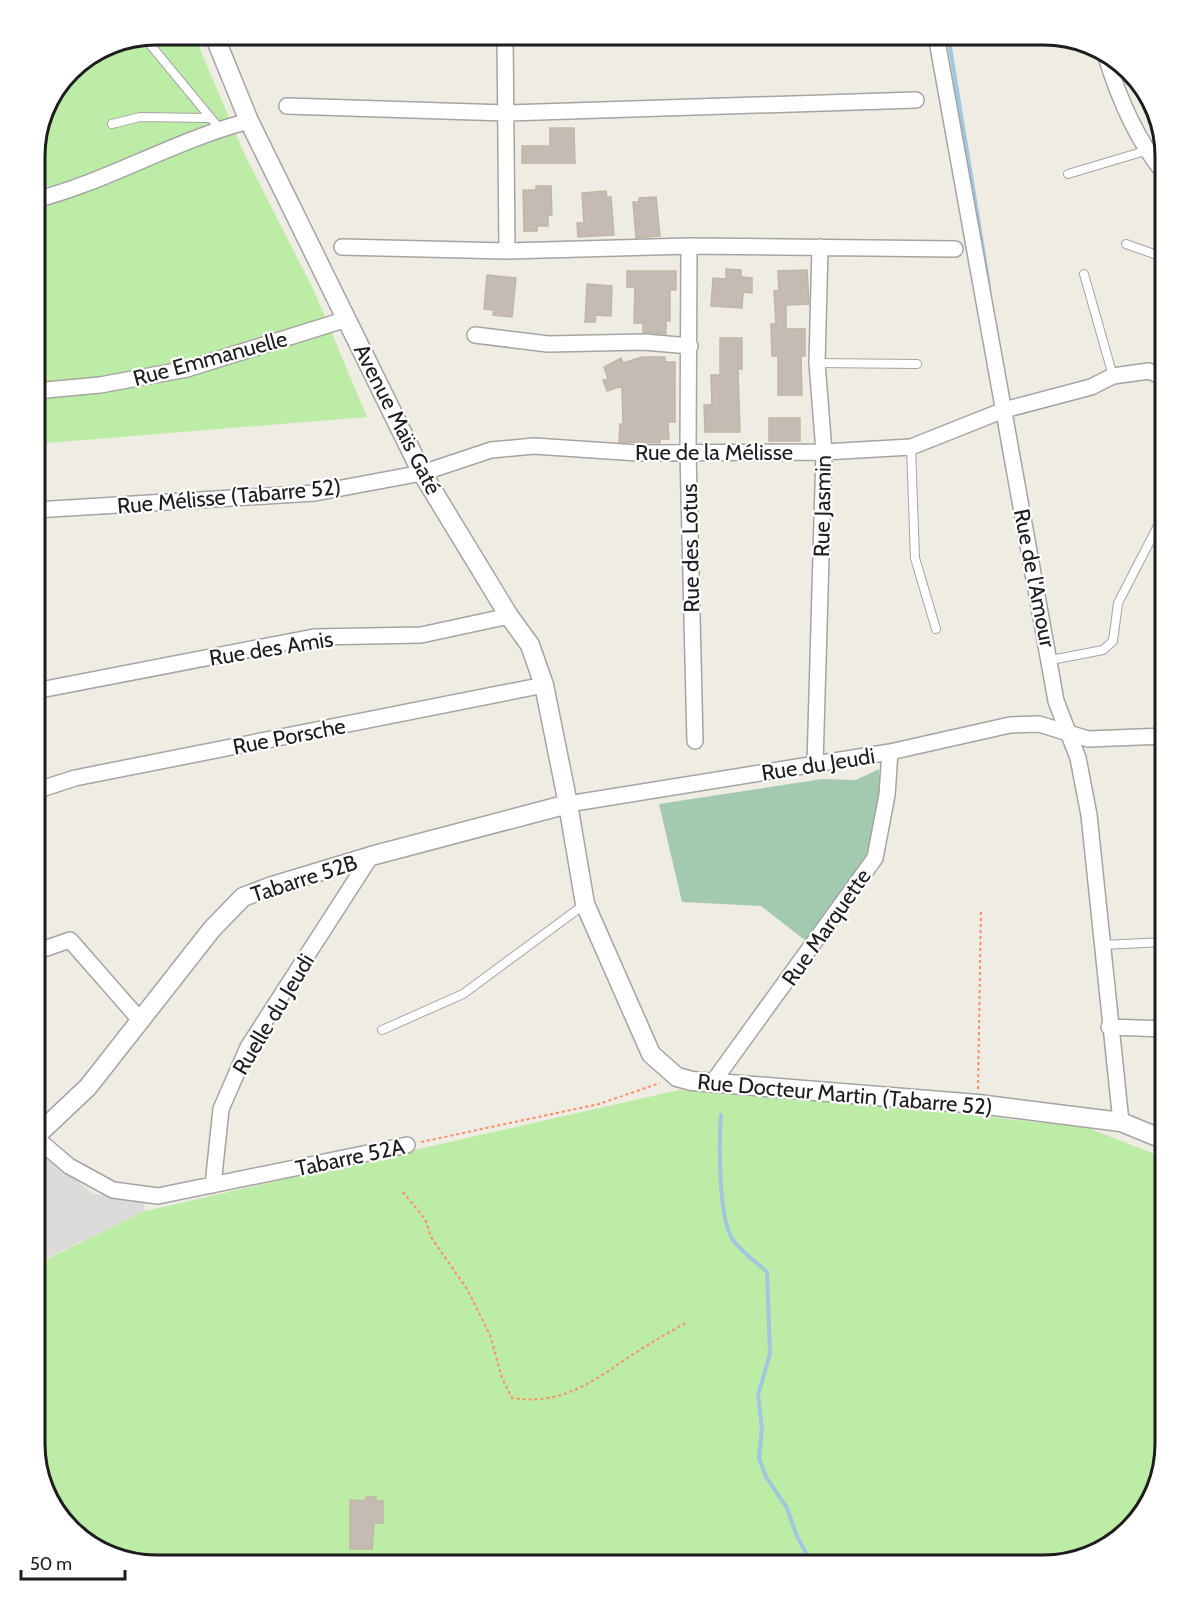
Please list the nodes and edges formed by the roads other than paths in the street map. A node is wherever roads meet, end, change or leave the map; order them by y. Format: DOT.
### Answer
graph roads {
  1 [pos="151,45"];
  2 [pos="218,45"];
  3 [pos="505,45"];
  4 [pos="938,45"];
  5 [pos="1108,66"];
  6 [pos="916,100"];
  7 [pos="286,106"];
  8 [pos="506,113"];
  9 [pos="249,121"];
  10 [pos="214,123"];
  11 [pos="112,124"];
  12 [pos="1145,151"];
  13 [pos="1155,162"];
  14 [pos="1068,174"];
  15 [pos="45,197"];
  16 [pos="1126,244"];
  17 [pos="689,246"];
  18 [pos="820,247"];
  19 [pos="342,248"];
  20 [pos="956,249"];
  21 [pos="507,251"];
  22 [pos="1155,254"];
  23 [pos="1084,274"];
  24 [pos="347,319"];
  25 [pos="475,335"];
  26 [pos="690,346"];
  27 [pos="817,363"];
  28 [pos="917,364"];
  29 [pos="1155,373"];
  30 [pos="1113,376"];
  31 [pos="45,390"];
  32 [pos="1004,410"];
  33 [pos="911,447"];
  34 [pos="824,452"];
  35 [pos="688,453"];
  36 [pos="422,473"];
  37 [pos="45,509"];
  38 [pos="1155,533"];
  39 [pos="509,616"];
  40 [pos="936,630"];
  41 [pos="1050,660"];
  42 [pos="544,685"];
  43 [pos="45,689"];
  44 [pos="1066,731"];
  45 [pos="1155,737"];
  46 [pos="695,741"];
  47 [pos="890,752"];
  48 [pos="815,765"];
  49 [pos="45,788"];
  50 [pos="568,804"];
  51 [pos="371,856"];
  52 [pos="585,904"];
  53 [pos="1155,942"];
  54 [pos="1101,945"];
  55 [pos="45,949"];
  56 [pos="140,1020"];
  57 [pos="1109,1027"];
  58 [pos="1155,1029"];
  59 [pos="382,1030"];
  60 [pos="713,1082"];
  61 [pos="1121,1122"];
  62 [pos="45,1128"];
  63 [pos="1155,1136"];
  64 [pos="407,1145"];
  65 [pos="45,1146"];
  66 [pos="213,1185"];
  1 -- 10 [label="lane"];
  2 -- 9 [label="street, Avenue Maïs Gaté"];
  3 -- 8 [label="street"];
  4 -- 32 [label="street, Rue de l'Amour"];
  5 -- 12 [label="street"];
  6 -- 8 [label="street"];
  7 -- 8 [label="street"];
  8 -- 21 [label="street"];
  9 -- 10 [label="street"];
  9 -- 24 [label="street, Avenue Maïs Gaté"];
  10 -- 11 [label="lane"];
  10 -- 15 [label="street"];
  12 -- 13 [label="street"];
  12 -- 14 [label="lane"];
  16 -- 22 [label="lane"];
  17 -- 18 [label="street"];
  17 -- 21 [label="street"];
  17 -- 26 [label="street, Rue des Lotus"];
  18 -- 20 [label="street"];
  18 -- 27 [label="street, Rue Jasmin"];
  19 -- 21 [label="street"];
  23 -- 30 [label="lane"];
  24 -- 31 [label="street, Rue Emmanuelle"];
  24 -- 36 [label="street, Avenue Maïs Gaté"];
  25 -- 26 [label="street"];
  26 -- 35 [label="street, Rue des Lotus"];
  27 -- 28 [label="lane"];
  27 -- 34 [label="street, Rue Jasmin"];
  29 -- 30 [label="street, Rue de la Mélisse"];
  30 -- 32 [label="street, Rue de la Mélisse"];
  32 -- 33 [label="street, Rue de la Mélisse"];
  32 -- 41 [label="street, Rue de l'Amour"];
  33 -- 34 [label="street, Rue de la Mélisse"];
  33 -- 40 [label="lane"];
  34 -- 35 [label="street, Rue de la Mélisse"];
  34 -- 48 [label="street, Rue Jasmin"];
  35 -- 36 [label="street, Rue de la Mélisse"];
  35 -- 46 [label="street, Rue des Lotus"];
  36 -- 37 [label="street, Rue Mélisse (Tabarre 52)"];
  36 -- 39 [label="street, Avenue Maïs Gaté"];
  38 -- 41 [label="lane"];
  39 -- 42 [label="street, Avenue Maïs Gaté"];
  39 -- 43 [label="street, Rue des Amis"];
  41 -- 44 [label="street, Rue de l'Amour"];
  42 -- 49 [label="street, Rue Porsche"];
  42 -- 50 [label="street, Avenue Maïs Gaté"];
  44 -- 45 [label="street, Rue du Jeudi"];
  44 -- 47 [label="street, Rue du Jeudi"];
  44 -- 54 [label="street, Rue de l'Amour"];
  47 -- 48 [label="street, Rue du Jeudi"];
  47 -- 60 [label="street, Rue Marquette"];
  48 -- 50 [label="street, Rue du Jeudi"];
  50 -- 51 [label="street, Tabarre 52B"];
  50 -- 52 [label="street, Rue Docteur Martin (Tabarre 52)"];
  51 -- 56 [label="street, Tabarre 52B"];
  51 -- 66 [label="street, Ruelle du Jeudi"];
  52 -- 59 [label="lane"];
  52 -- 60 [label="street, Rue Docteur Martin (Tabarre 52)"];
  53 -- 54 [label="lane"];
  54 -- 57 [label="street, Rue de l'Amour"];
  55 -- 56 [label="street"];
  56 -- 62 [label="street, Tabarre 52B"];
  57 -- 58 [label="street"];
  57 -- 61 [label="street, Rue de l'Amour"];
  60 -- 61 [label="street, Rue Docteur Martin (Tabarre 52)"];
  61 -- 63 [label="street, Rue Docteur Martin (Tabarre 52)"];
  64 -- 66 [label="street, Tabarre 52A"];
  65 -- 66 [label="street, Tabarre 52A"];
}
